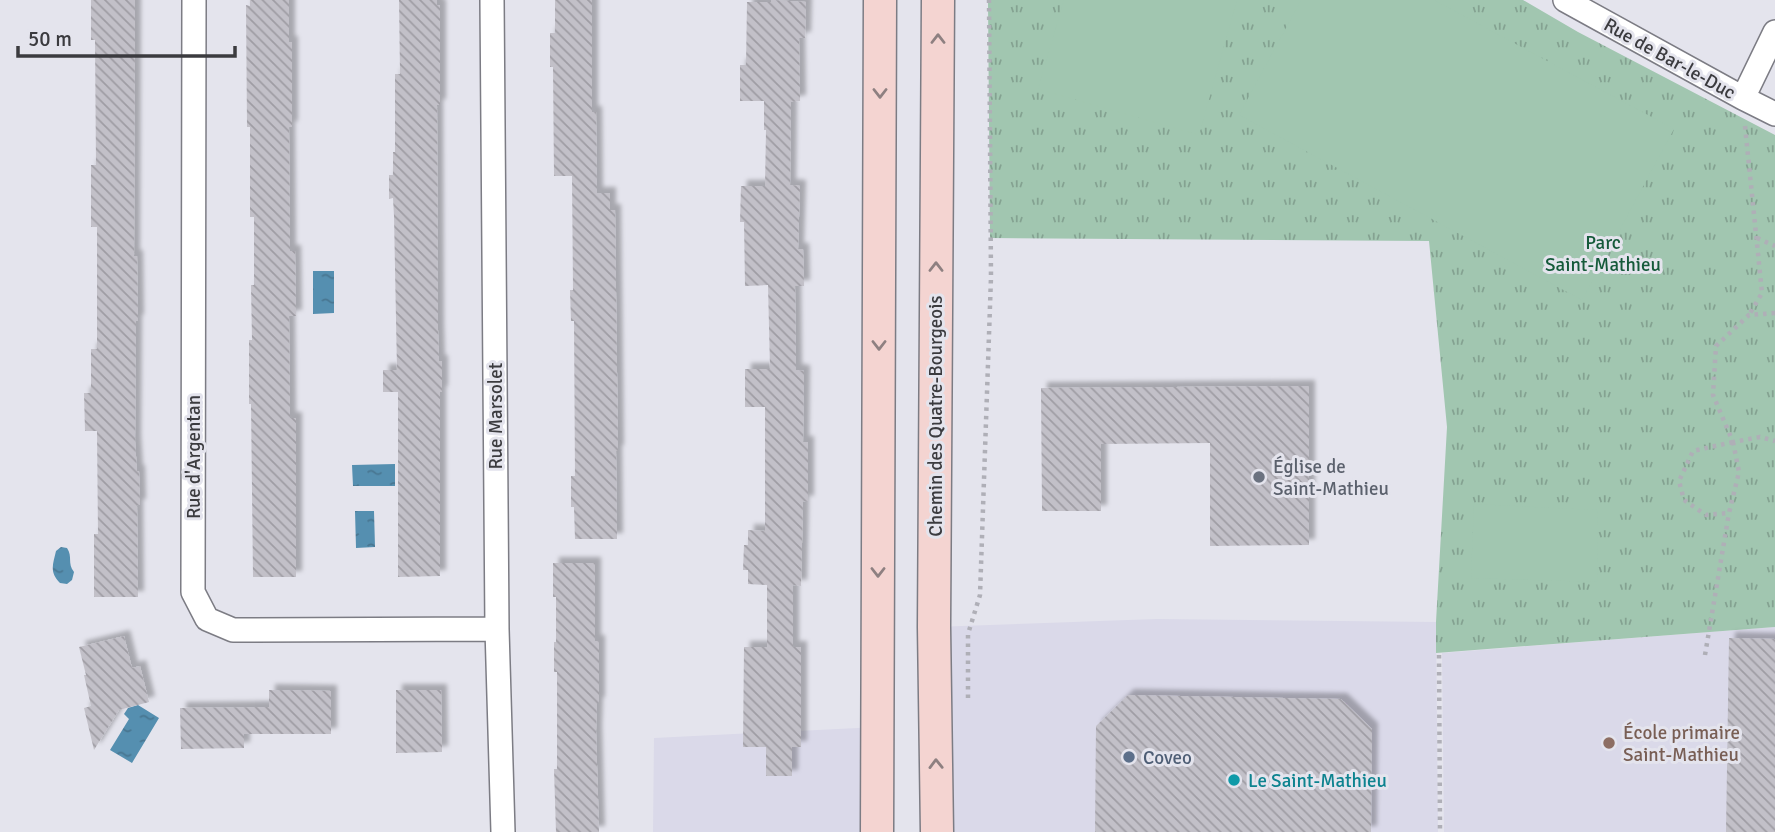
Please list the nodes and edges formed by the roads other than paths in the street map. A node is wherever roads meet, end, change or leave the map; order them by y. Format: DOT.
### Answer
graph roads {
  1 [pos="194,0"];
  2 [pos="492,0"];
  3 [pos="880,0"];
  4 [pos="938,0"];
  5 [pos="1565,0"];
  6 [pos="1775,32"];
  7 [pos="1742,97"];
  8 [pos="1775,114"];
  9 [pos="497,629"];
  10 [pos="503,832"];
  11 [pos="877,832"];
  12 [pos="937,832"];
  1 -- 9 [label="street, Rue d'Argentan"];
  2 -- 9 [label="street, Rue Marsolet"];
  3 -- 11 [label="main road, one-way"];
  12 -- 4 [label="main road, Chemin des Quatre-Bourgeois, one-way"];
  5 -- 7 [label="street, Rue de Bar-le-Duc"];
  6 -- 7 [label="street"];
  7 -- 8 [label="street, Rue de Bar-le-Duc"];
  9 -- 10 [label="street, Rue Marsolet"];
}
